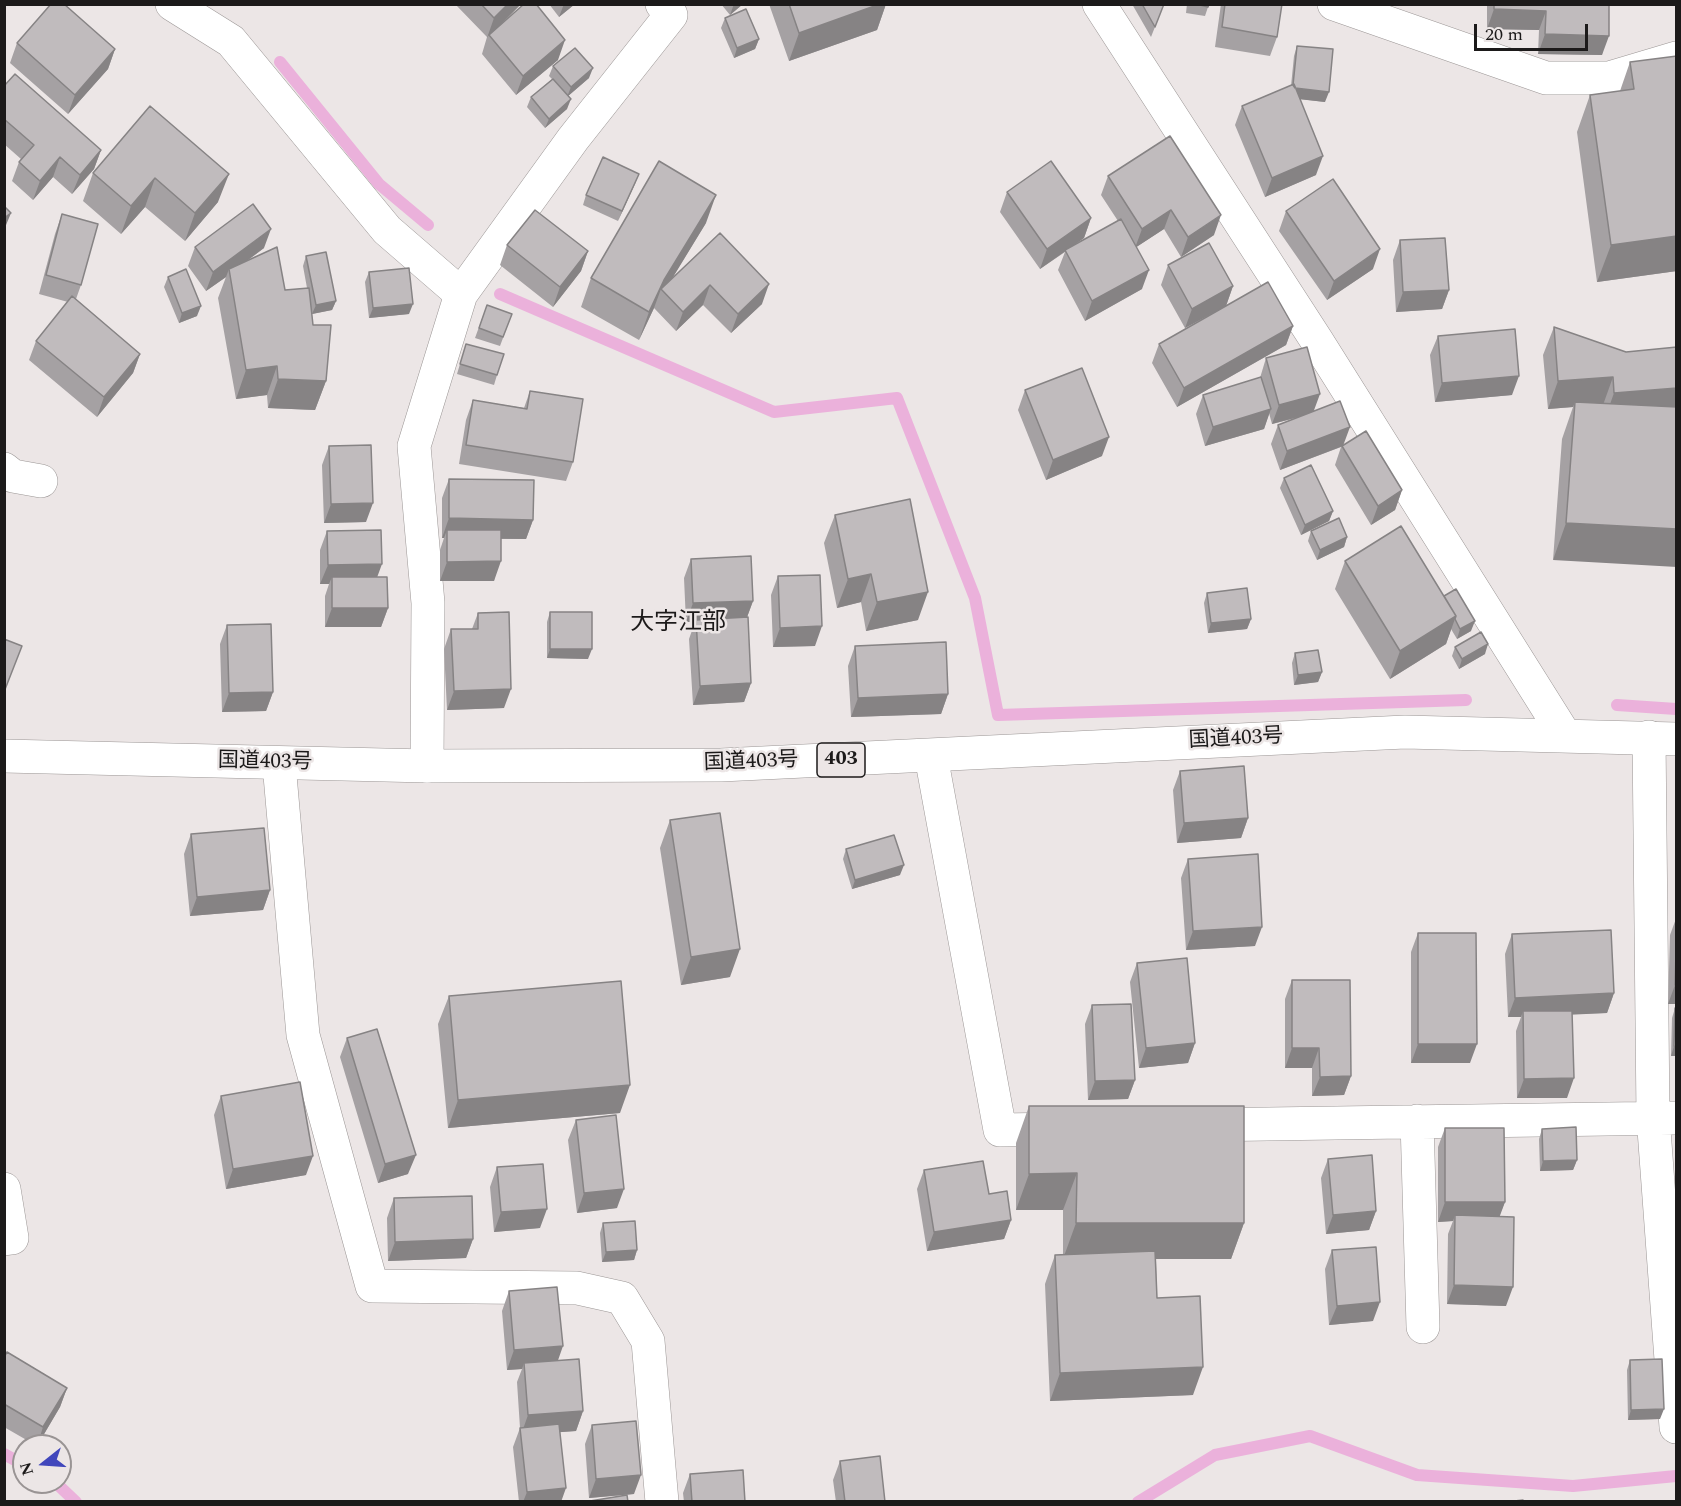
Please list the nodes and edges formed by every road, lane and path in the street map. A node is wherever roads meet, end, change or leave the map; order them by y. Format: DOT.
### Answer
graph roads {
  1 [pos="172,4"];
  2 [pos="663,4"];
  3 [pos="1099,4"];
  4 [pos="1334,4"];
  5 [pos="1677,58"];
  6 [pos="461,294"];
  7 [pos="4,469"];
  8 [pos="41,481"];
  9 [pos="1564,734"];
  10 [pos="1663,738"];
  11 [pos="4,756"];
  12 [pos="931,756"];
  13 [pos="279,764"];
  14 [pos="427,766"];
  15 [pos="1665,1117"];
  16 [pos="1417,1120"];
  17 [pos="1167,1126"];
  18 [pos="1095,1128"];
  19 [pos="4,1189"];
  20 [pos="4,1239"];
  21 [pos="1423,1327"];
  22 [pos="1677,1427"];
  23 [pos="662,1502"];
  1 -- 6 [label="main road"];
  2 -- 6 [label="main road"];
  3 -- 9 [label="main road"];
  4 -- 5 [label="main road"];
  6 -- 14 [label="main road"];
  7 -- 8 [label="main road"];
  9 -- 10 [label="main road, 国道403号 / 403"];
  9 -- 12 [label="main road, 国道403号 / 403"];
  10 -- 15 [label="main road"];
  11 -- 13 [label="main road, 国道403号 / 403"];
  12 -- 14 [label="main road, 国道403号 / 403"];
  12 -- 18 [label="main road"];
  13 -- 14 [label="main road, 国道403号 / 403"];
  13 -- 23 [label="main road"];
  15 -- 16 [label="main road"];
  15 -- 22 [label="main road"];
  16 -- 17 [label="main road"];
  16 -- 21 [label="main road"];
  19 -- 20 [label="main road"];
}
